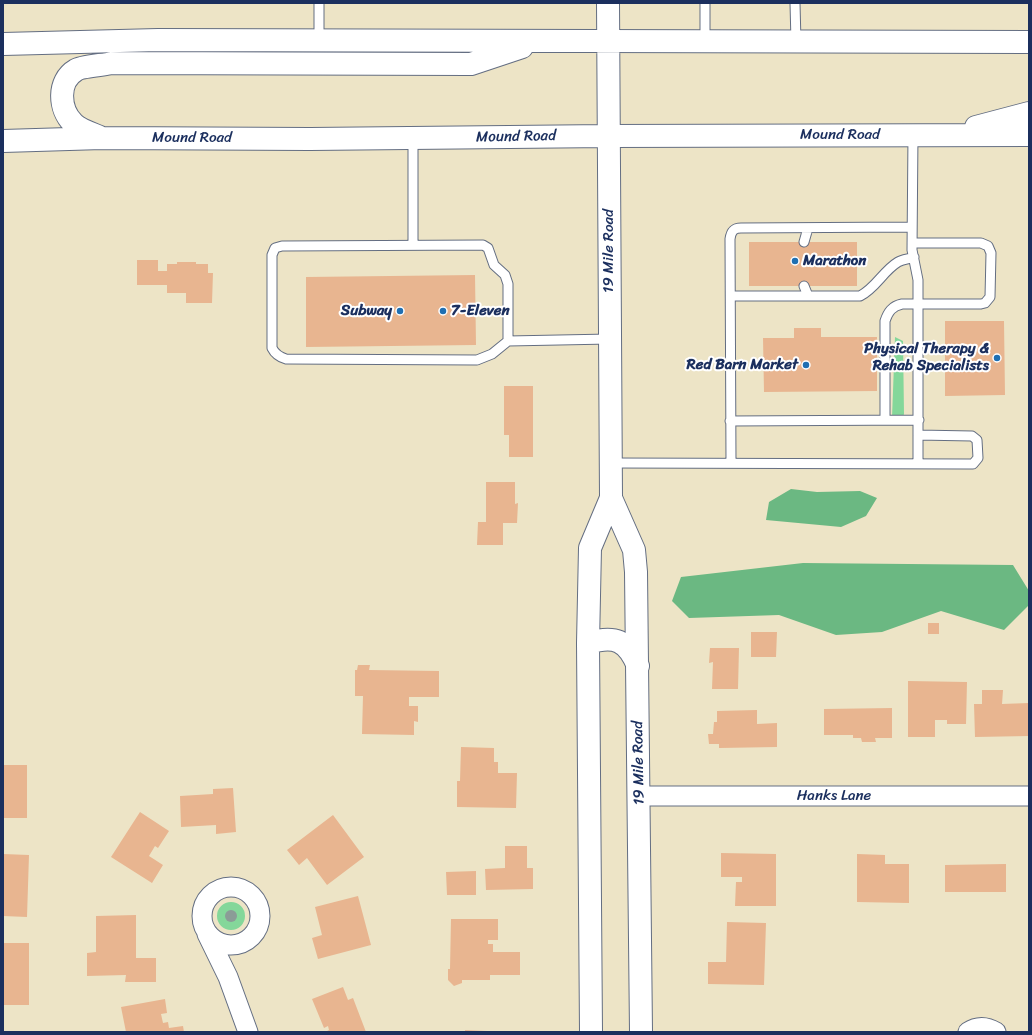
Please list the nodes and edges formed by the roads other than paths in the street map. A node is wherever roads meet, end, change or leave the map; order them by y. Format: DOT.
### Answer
graph roads {
  1 [pos="319,3"];
  2 [pos="608,3"];
  3 [pos="705,3"];
  4 [pos="795,3"];
  5 [pos="319,41"];
  6 [pos="538,41"];
  7 [pos="608,42"];
  8 [pos="705,42"];
  9 [pos="796,42"];
  10 [pos="1029,42"];
  11 [pos="3,44"];
  12 [pos="1029,113"];
  13 [pos="913,135"];
  14 [pos="946,135"];
  15 [pos="1029,135"];
  16 [pos="608,136"];
  17 [pos="102,138"];
  18 [pos="414,138"];
  19 [pos="3,141"];
  20 [pos="808,228"];
  21 [pos="912,228"];
  22 [pos="804,242"];
  23 [pos="912,244"];
  24 [pos="413,245"];
  25 [pos="914,257"];
  26 [pos="804,286"];
  27 [pos="730,296"];
  28 [pos="808,296"];
  29 [pos="918,304"];
  30 [pos="610,339"];
  31 [pos="508,341"];
  32 [pos="885,420"];
  33 [pos="919,420"];
  34 [pos="730,421"];
  35 [pos="918,436"];
  36 [pos="611,463"];
  37 [pos="730,464"];
  38 [pos="918,464"];
  39 [pos="611,498"];
  40 [pos="588,643"];
  41 [pos="638,666"];
  42 [pos="639,796"];
  43 [pos="1029,796"];
  44 [pos="205,931"];
  45 [pos="253,936"];
  46 [pos="228,977"];
  47 [pos="248,1032"];
  48 [pos="591,1032"];
  49 [pos="641,1032"];
  50 [pos="968,1032"];
  51 [pos="996,1032"];
  1 -- 5 [label="lane"];
  2 -- 7 [label="main road, 19 Mile Road"];
  3 -- 8 [label="lane"];
  4 -- 9 [label="lane"];
  5 -- 6 [label="main road"];
  5 -- 11 [label="main road"];
  6 -- 7 [label="main road"];
  6 -- 17 [label="main road"];
  7 -- 8 [label="main road"];
  7 -- 16 [label="main road, 19 Mile Road"];
  8 -- 9 [label="main road"];
  9 -- 10 [label="main road"];
  12 -- 14 [label="main road"];
  13 -- 14 [label="main road, Mound Road"];
  13 -- 16 [label="main road, Mound Road"];
  13 -- 21 [label="lane"];
  14 -- 15 [label="main road, Mound Road"];
  16 -- 18 [label="main road, Mound Road"];
  16 -- 30 [label="main road, 19 Mile Road"];
  17 -- 18 [label="main road, Mound Road"];
  17 -- 19 [label="main road, Mound Road"];
  18 -- 24 [label="lane"];
  20 -- 21 [label="lane"];
  20 -- 22 [label="lane"];
  20 -- 27 [label="lane"];
  21 -- 23 [label="lane"];
  23 -- 25 [label="lane"];
  23 -- 29 [label="lane"];
  24 -- 31 [label="lane"];
  24 -- 31 [label="lane"];
  25 -- 28 [label="lane"];
  25 -- 29 [label="lane"];
  26 -- 28 [label="lane"];
  27 -- 28 [label="lane"];
  27 -- 34 [label="lane"];
  29 -- 32 [label="lane"];
  29 -- 33 [label="lane"];
  30 -- 31 [label="lane"];
  30 -- 36 [label="main road, 19 Mile Road"];
  32 -- 33 [label="lane"];
  32 -- 34 [label="lane"];
  33 -- 35 [label="lane"];
  34 -- 37 [label="lane"];
  35 -- 38 [label="lane"];
  35 -- 38 [label="lane"];
  36 -- 37 [label="lane"];
  36 -- 39 [label="main road, 19 Mile Road"];
  37 -- 38 [label="lane"];
  39 -- 40 [label="main road, 19 Mile Road"];
  39 -- 41 [label="main road, 19 Mile Road"];
  40 -- 41 [label="main road"];
  40 -- 48 [label="main road, 19 Mile Road"];
  41 -- 42 [label="main road, 19 Mile Road"];
  42 -- 43 [label="street, Hanks Lane"];
  42 -- 49 [label="main road, 19 Mile Road"];
  44 -- 45 [label="street"];
  44 -- 45 [label="street"];
  44 -- 46 [label="street"];
  45 -- 46 [label="street"];
  46 -- 47 [label="street"];
  50 -- 51 [label="street"];
}
